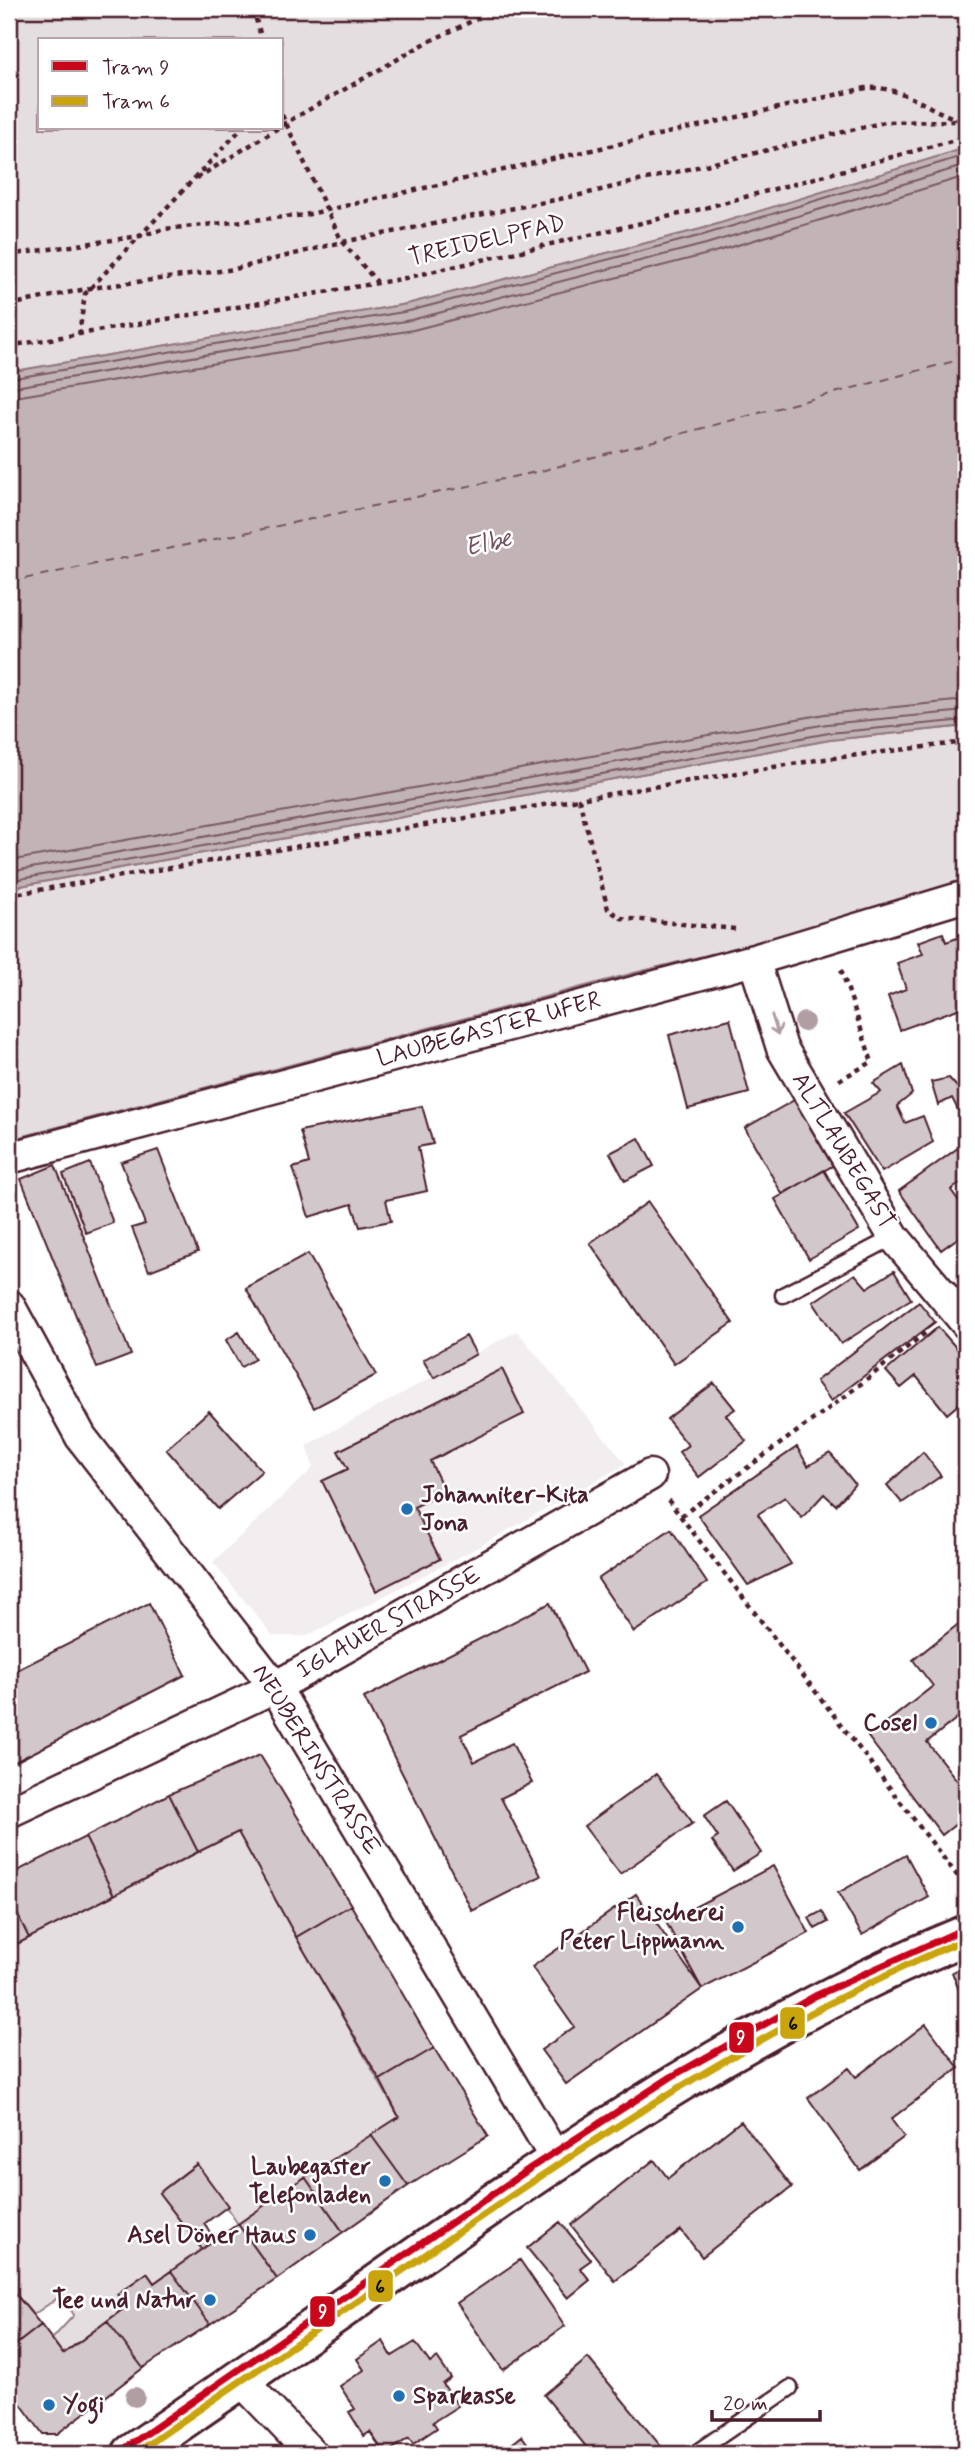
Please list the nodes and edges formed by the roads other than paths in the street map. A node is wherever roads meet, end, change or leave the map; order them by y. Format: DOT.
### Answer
graph roads {
  1 [pos="966,896"];
  2 [pos="754,960"];
  3 [pos="9,1158"];
  4 [pos="894,1237"];
  5 [pos="783,1295"];
  6 [pos="9,1305"];
  7 [pos="960,1317"];
  8 [pos="650,1475"];
  9 [pos="275,1687"];
  10 [pos="9,1812"];
  11 [pos="966,1935"];
  12 [pos="556,2159"];
  13 [pos="240,2379"];
  14 [pos="790,2388"];
  15 [pos="132,2454"];
  16 [pos="312,2454"];
  17 [pos="694,2454"];
  1 -- 2 [label="street, LAUBEGASTER UFER"];
  2 -- 3 [label="street, LAUBEGASTER UFER"];
  2 -- 4 [label="street, ALTLAUBEGAST, one-way"];
  4 -- 5 [label="lane"];
  4 -- 7 [label="street, ALTLAUBEGAST"];
  6 -- 9 [label="street, NEUBERINSTRASSE"];
  8 -- 9 [label="street, IGLAUER STRASSE"];
  9 -- 10 [label="street, IGLAUER STRASSE"];
  9 -- 12 [label="street, NEUBERINSTRASSE"];
  11 -- 12 [label="main road"];
  12 -- 13 [label="main road"];
  13 -- 15 [label="main road"];
  13 -- 16 [label="street"];
  14 -- 17 [label="lane"];
}
